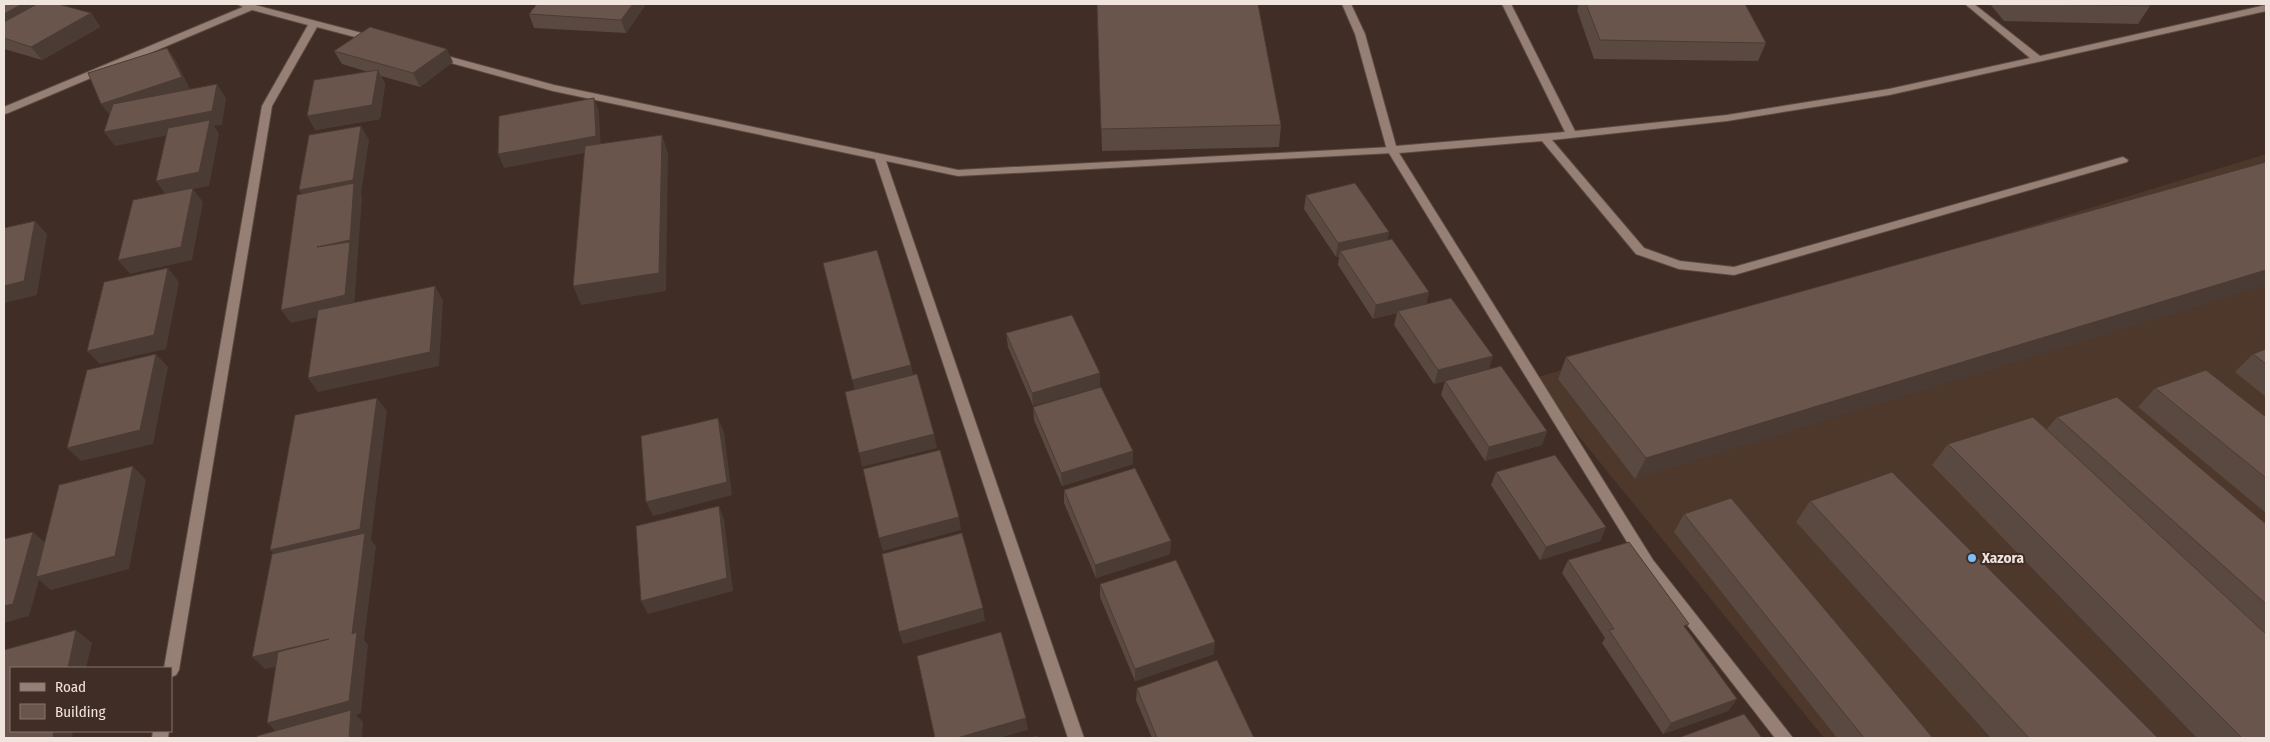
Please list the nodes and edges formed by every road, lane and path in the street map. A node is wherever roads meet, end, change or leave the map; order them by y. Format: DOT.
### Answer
graph roads {
  1 [pos="1347,4"];
  2 [pos="1506,4"];
  3 [pos="1969,4"];
  4 [pos="246,5"];
  5 [pos="2266,8"];
  6 [pos="314,23"];
  7 [pos="381,41"];
  8 [pos="429,54"];
  9 [pos="2038,59"];
  10 [pos="4,111"];
  11 [pos="1572,136"];
  12 [pos="1544,137"];
  13 [pos="1392,150"];
  14 [pos="879,156"];
  15 [pos="2123,160"];
  16 [pos="172,667"];
  17 [pos="1076,738"];
  18 [pos="1786,738"];
  1 -- 13 [label="street"];
  2 -- 11 [label="street"];
  3 -- 9 [label="street"];
  4 -- 6 [label="street"];
  4 -- 10 [label="street"];
  5 -- 9 [label="street"];
  6 -- 7 [label="street"];
  6 -- 16 [label="street"];
  8 -- 14 [label="street"];
  9 -- 11 [label="street"];
  11 -- 12 [label="street"];
  12 -- 13 [label="street"];
  12 -- 15 [label="street"];
  13 -- 14 [label="street"];
  13 -- 18 [label="street"];
  14 -- 17 [label="street"];
}
